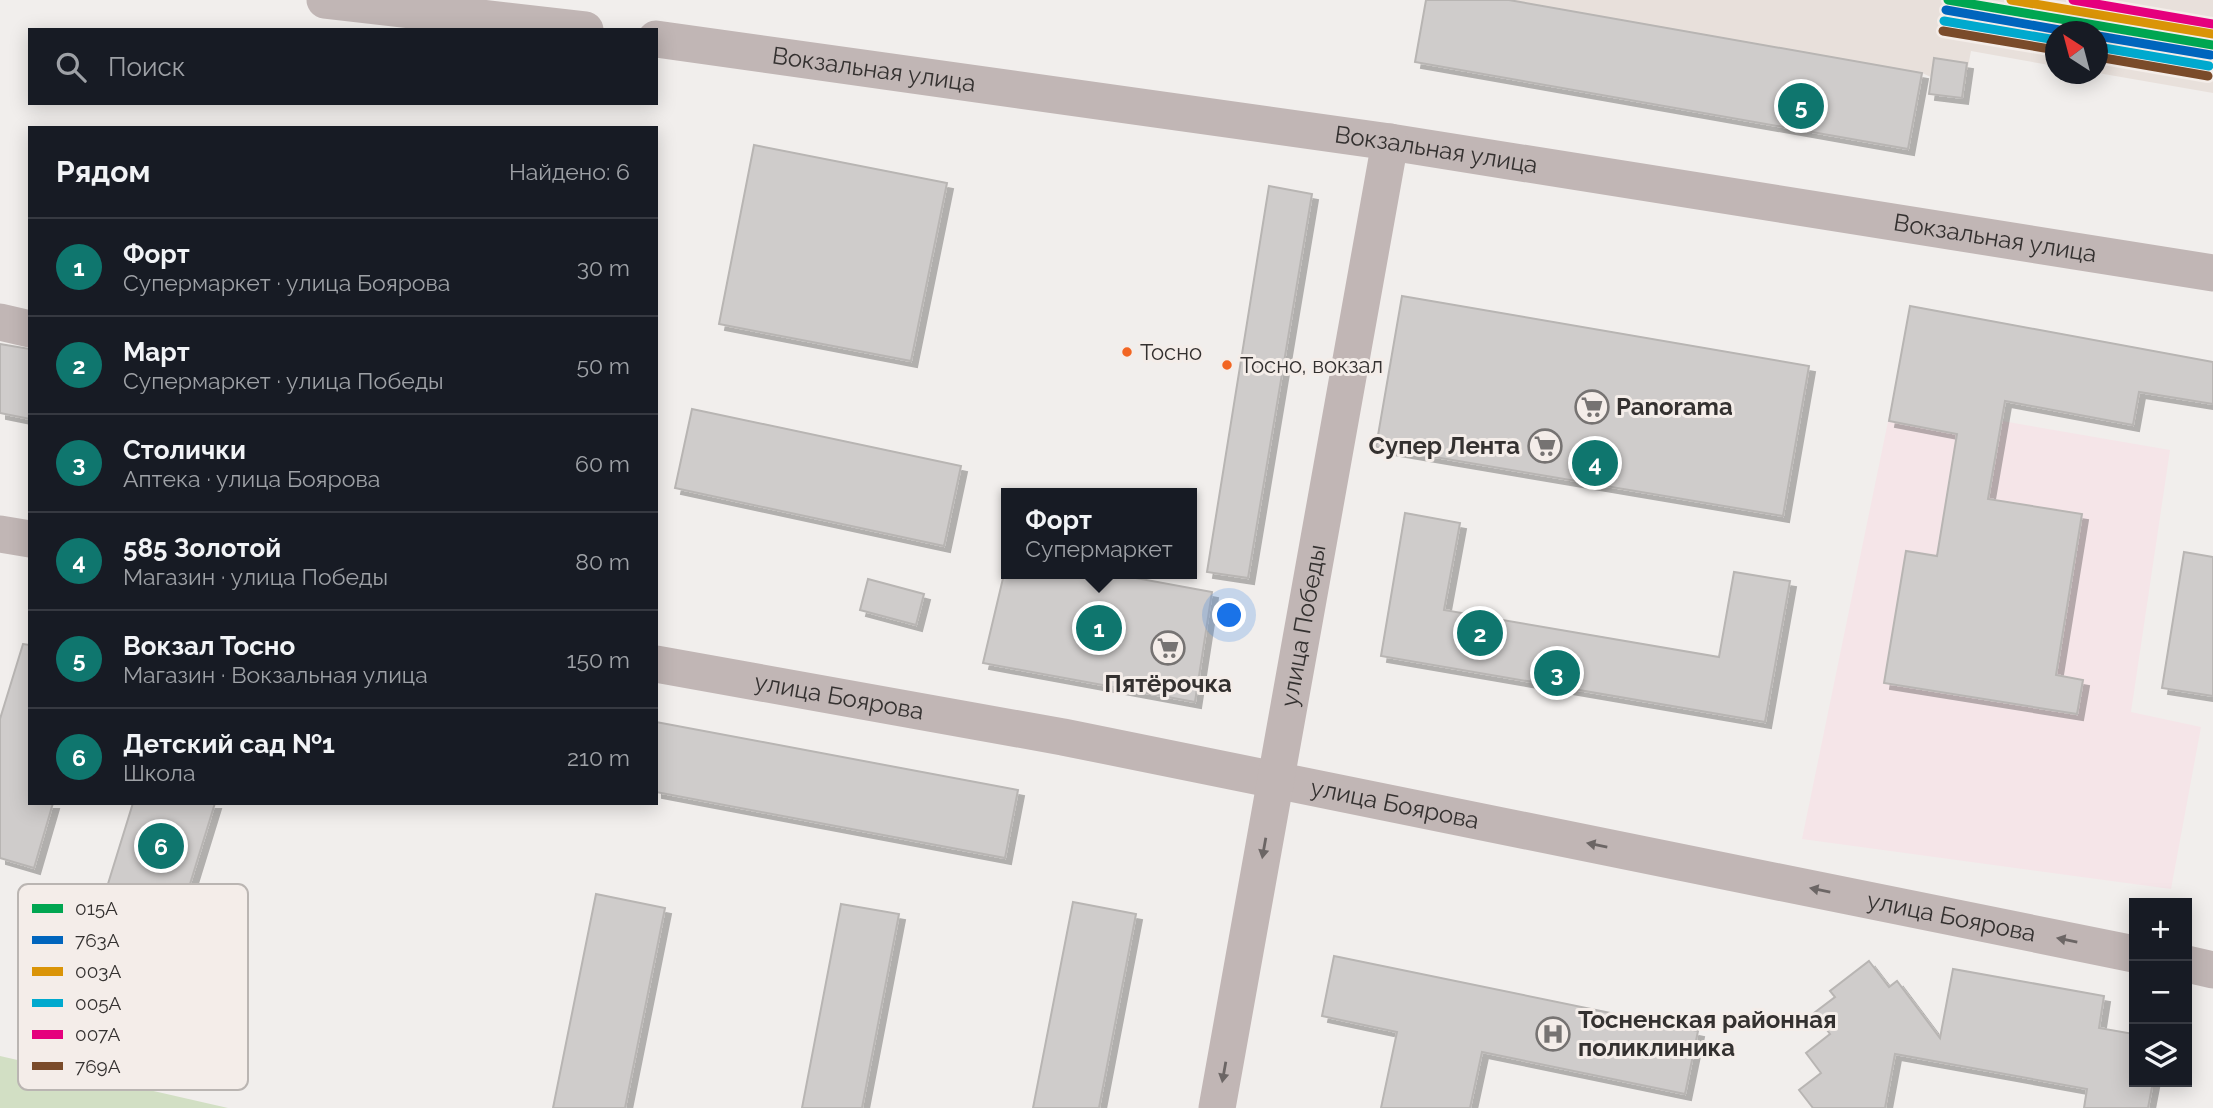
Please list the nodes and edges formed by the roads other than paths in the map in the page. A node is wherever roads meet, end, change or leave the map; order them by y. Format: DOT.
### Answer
graph roads {
  1 [pos="325,0"];
  2 [pos="568,28"];
  3 [pos="658,39"];
  4 [pos="1390,142"];
  5 [pos="2213,273"];
  6 [pos="0,322"];
  7 [pos="28,328"];
  8 [pos="0,534"];
  9 [pos="28,539"];
  10 [pos="658,664"];
  11 [pos="1276,780"];
  12 [pos="2129,953"];
  13 [pos="2192,965"];
  14 [pos="2213,970"];
  15 [pos="1217,1108"];
  1 -- 2 [label="street"];
  3 -- 4 [label="street, Вокзальная улица"];
  4 -- 5 [label="street, Вокзальная улица"];
  4 -- 11 [label="street, улица Победы"];
  6 -- 7 [label="street"];
  8 -- 9 [label="street"];
  10 -- 11 [label="street, улица Боярова"];
  12 -- 11 [label="street, улица Боярова, one-way"];
  11 -- 15 [label="street, улица Победы, one-way"];
  13 -- 14 [label="street"];
}
